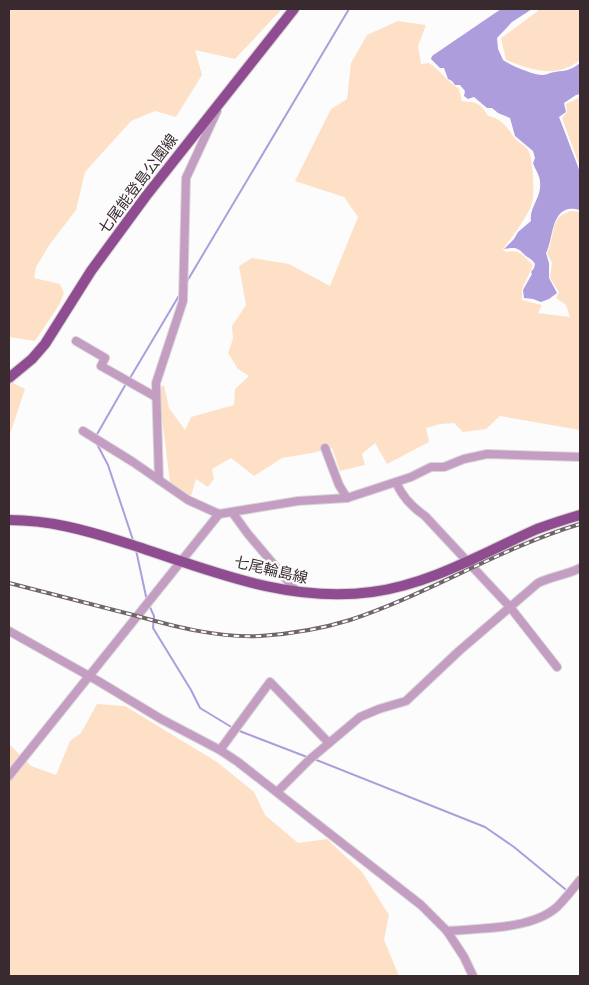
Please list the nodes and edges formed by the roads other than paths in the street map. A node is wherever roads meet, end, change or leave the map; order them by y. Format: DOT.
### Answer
graph roads {
  1 [pos="294,9"];
  2 [pos="222,100"];
  3 [pos="76,341"];
  4 [pos="9,378"];
  5 [pos="156,397"];
  6 [pos="83,432"];
  7 [pos="325,448"];
  8 [pos="580,457"];
  9 [pos="159,480"];
  10 [pos="396,482"];
  11 [pos="347,498"];
  12 [pos="232,512"];
  13 [pos="219,514"];
  14 [pos="580,515"];
  15 [pos="9,520"];
  16 [pos="180,561"];
  17 [pos="468,561"];
  18 [pos="580,568"];
  19 [pos="297,592"];
  20 [pos="510,607"];
  21 [pos="9,631"];
  22 [pos="557,667"];
  23 [pos="90,676"];
  24 [pos="329,743"];
  25 [pos="220,750"];
  26 [pos="9,776"];
  27 [pos="277,792"];
  28 [pos="580,880"];
  29 [pos="447,931"];
  30 [pos="473,976"];
  1 -- 2 [label="main road, 七尾能登島公園線"];
  2 -- 4 [label="main road, 七尾能登島公園線"];
  2 -- 5 [label="street"];
  3 -- 5 [label="street"];
  5 -- 9 [label="street"];
  6 -- 9 [label="street"];
  7 -- 11 [label="street"];
  8 -- 10 [label="street"];
  9 -- 13 [label="street"];
  10 -- 11 [label="street"];
  10 -- 17 [label="street"];
  11 -- 12 [label="street"];
  12 -- 13 [label="street"];
  12 -- 19 [label="street"];
  13 -- 16 [label="street"];
  14 -- 17 [label="main road, 七尾輪島線"];
  15 -- 16 [label="main road, 七尾輪島線"];
  16 -- 19 [label="main road, 七尾輪島線"];
  16 -- 23 [label="street"];
  17 -- 19 [label="main road, 七尾輪島線"];
  17 -- 20 [label="street"];
  18 -- 20 [label="street"];
  20 -- 22 [label="street"];
  20 -- 24 [label="street"];
  21 -- 23 [label="street"];
  23 -- 25 [label="street"];
  23 -- 26 [label="street"];
  24 -- 25 [label="street"];
  24 -- 27 [label="street"];
  25 -- 27 [label="street"];
  27 -- 29 [label="street"];
  28 -- 29 [label="street"];
  29 -- 30 [label="street"];
}
